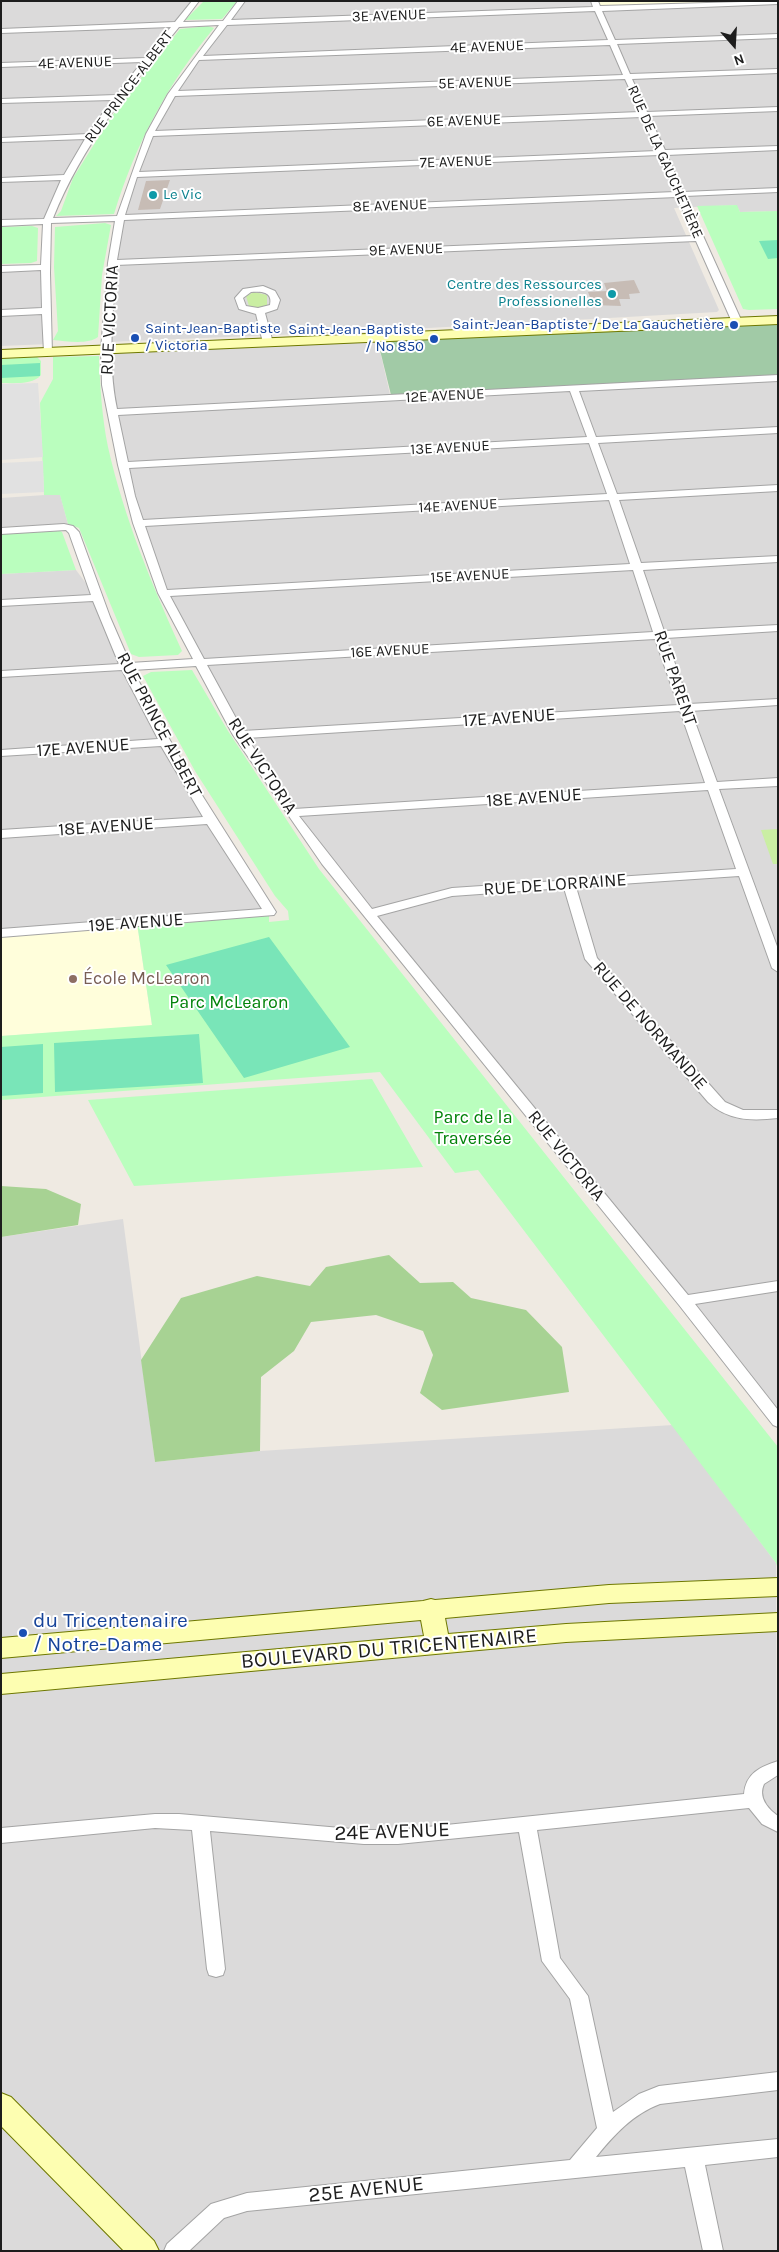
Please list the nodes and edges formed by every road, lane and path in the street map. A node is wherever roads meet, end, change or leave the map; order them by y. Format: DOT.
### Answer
graph roads {
  1 [pos="196,1"];
  2 [pos="242,1"];
  3 [pos="778,2"];
  4 [pos="595,5"];
  5 [pos="224,22"];
  6 [pos="178,24"];
  7 [pos="1,30"];
  8 [pos="778,36"];
  9 [pos="612,42"];
  10 [pos="196,58"];
  11 [pos="148,60"];
  12 [pos="1,65"];
  13 [pos="778,71"];
  14 [pos="628,77"];
  15 [pos="172,94"];
  16 [pos="118,97"];
  17 [pos="1,101"];
  18 [pos="778,108"];
  19 [pos="644,114"];
  20 [pos="150,134"];
  21 [pos="90,136"];
  22 [pos="1,140"];
  23 [pos="778,148"];
  24 [pos="662,153"];
  25 [pos="134,175"];
  26 [pos="65,177"];
  27 [pos="1,180"];
  28 [pos="778,190"];
  29 [pos="679,194"];
  30 [pos="120,218"];
  31 [pos="48,220"];
  32 [pos="1,222"];
  33 [pos="699,238"];
  34 [pos="112,263"];
  35 [pos="46,267"];
  36 [pos="1,269"];
  37 [pos="46,311"];
  38 [pos="260,311"];
  39 [pos="1,313"];
  40 [pos="778,313"];
  41 [pos="735,319"];
  42 [pos="778,320"];
  43 [pos="267,339"];
  44 [pos="1,346"];
  45 [pos="107,346"];
  46 [pos="49,348"];
  47 [pos="1,354"];
  48 [pos="778,378"];
  49 [pos="574,389"];
  50 [pos="112,412"];
  51 [pos="778,430"];
  52 [pos="593,441"];
  53 [pos="122,465"];
  54 [pos="778,488"];
  55 [pos="614,498"];
  56 [pos="138,523"];
  57 [pos="1,531"];
  58 [pos="778,559"];
  59 [pos="637,567"];
  60 [pos="163,593"];
  61 [pos="97,598"];
  62 [pos="1,603"];
  63 [pos="778,628"];
  64 [pos="661,634"];
  65 [pos="200,662"];
  66 [pos="125,666"];
  67 [pos="1,674"];
  68 [pos="778,702"];
  69 [pos="684,708"];
  70 [pos="240,735"];
  71 [pos="165,742"];
  72 [pos="1,754"];
  73 [pos="778,782"];
  74 [pos="713,786"];
  75 [pos="291,813"];
  76 [pos="210,820"];
  77 [pos="1,834"];
  78 [pos="745,872"];
  79 [pos="569,885"];
  80 [pos="270,912"];
  81 [pos="369,914"];
  82 [pos="1,933"];
  83 [pos="778,968"];
  84 [pos="778,1114"];
  85 [pos="778,1286"];
  86 [pos="684,1301"];
  87 [pos="778,1421"];
  88 [pos="778,1587"];
  89 [pos="432,1608"];
  90 [pos="778,1622"];
  91 [pos="438,1644"];
  92 [pos="1,1648"];
  93 [pos="1,1684"];
  94 [pos="778,1768"];
  95 [pos="753,1800"];
  96 [pos="200,1822"];
  97 [pos="527,1824"];
  98 [pos="778,1825"];
  99 [pos="1,1836"];
  100 [pos="216,1968"];
  101 [pos="778,2082"];
  102 [pos="1,2106"];
  103 [pos="607,2130"];
  104 [pos="778,2148"];
  105 [pos="693,2156"];
  106 [pos="575,2169"];
  107 [pos="144,2251"];
  108 [pos="174,2251"];
  109 [pos="713,2251"];
  1 -- 6 [label="street, RUE PRINCE-ALBERT"];
  2 -- 5 [label="street, RUE VICTORIA"];
  3 -- 4 [label="street, 3E AVENUE"];
  4 -- 5 [label="street, 3E AVENUE"];
  4 -- 9 [label="street, RUE DE LA GAUCHETIÈRE"];
  5 -- 6 [label="street, 3E AVENUE"];
  5 -- 10 [label="street, RUE VICTORIA"];
  6 -- 7 [label="street, 3E AVENUE"];
  6 -- 11 [label="street, RUE PRINCE-ALBERT"];
  8 -- 9 [label="street, 4E AVENUE"];
  9 -- 10 [label="street, 4E AVENUE"];
  9 -- 14 [label="street, RUE DE LA GAUCHETIÈRE"];
  10 -- 15 [label="street, RUE VICTORIA"];
  11 -- 12 [label="street, 4E AVENUE"];
  11 -- 16 [label="street, RUE PRINCE-ALBERT"];
  13 -- 14 [label="street, 5E AVENUE"];
  14 -- 15 [label="street, 5E AVENUE"];
  14 -- 19 [label="street, RUE DE LA GAUCHETIÈRE"];
  15 -- 20 [label="street, RUE VICTORIA"];
  16 -- 17 [label="street"];
  16 -- 21 [label="street, RUE PRINCE-ALBERT"];
  18 -- 19 [label="street, 6E AVENUE"];
  19 -- 20 [label="street, 6E AVENUE"];
  19 -- 24 [label="street, RUE DE LA GAUCHETIÈRE"];
  20 -- 25 [label="street, RUE VICTORIA"];
  21 -- 22 [label="street"];
  21 -- 26 [label="street, RUE PRINCE-ALBERT"];
  23 -- 24 [label="street, 7E AVENUE"];
  24 -- 25 [label="street, 7E AVENUE"];
  24 -- 29 [label="street, RUE DE LA GAUCHETIÈRE"];
  25 -- 30 [label="street, RUE VICTORIA"];
  26 -- 27 [label="street"];
  26 -- 31 [label="street, RUE PRINCE-ALBERT"];
  28 -- 29 [label="street, 8E AVENUE"];
  29 -- 30 [label="street, 8E AVENUE"];
  29 -- 33 [label="street, RUE DE LA GAUCHETIÈRE"];
  30 -- 31 [label="street, 8E AVENUE"];
  30 -- 34 [label="street, RUE VICTORIA"];
  31 -- 32 [label="street, 8E AVENUE"];
  31 -- 35 [label="street, RUE PRINCE-ALBERT"];
  33 -- 34 [label="street, 9E AVENUE"];
  33 -- 41 [label="street, RUE DE LA GAUCHETIÈRE"];
  34 -- 45 [label="street, RUE VICTORIA"];
  35 -- 36 [label="street"];
  35 -- 37 [label="street, RUE PRINCE-ALBERT"];
  37 -- 39 [label="street"];
  37 -- 46 [label="street, RUE PRINCE-ALBERT"];
  38 -- 43 [label="street"];
  40 -- 41 [label="main road"];
  41 -- 42 [label="main road"];
  41 -- 43 [label="main road"];
  43 -- 45 [label="main road"];
  44 -- 46 [label="main road"];
  45 -- 46 [label="main road"];
  45 -- 50 [label="street, RUE VICTORIA"];
  46 -- 47 [label="main road"];
  48 -- 49 [label="street, 12E AVENUE"];
  49 -- 50 [label="street, 12E AVENUE"];
  49 -- 52 [label="street, RUE PARENT"];
  50 -- 53 [label="street, RUE VICTORIA"];
  51 -- 52 [label="street, 13E AVENUE"];
  52 -- 53 [label="street, 13E AVENUE"];
  52 -- 55 [label="street, RUE PARENT"];
  53 -- 56 [label="street, RUE VICTORIA"];
  54 -- 55 [label="street, 14E AVENUE"];
  55 -- 56 [label="street, 14E AVENUE"];
  55 -- 59 [label="street, RUE PARENT"];
  56 -- 60 [label="street, RUE VICTORIA"];
  57 -- 61 [label="street, RUE PRINCE ALBERT"];
  58 -- 59 [label="street, 15E AVENUE"];
  59 -- 60 [label="street, 15E AVENUE"];
  59 -- 64 [label="street, RUE PARENT"];
  60 -- 65 [label="street, RUE VICTORIA"];
  61 -- 62 [label="street"];
  61 -- 66 [label="street, RUE PRINCE ALBERT"];
  63 -- 64 [label="street, 16E AVENUE"];
  64 -- 65 [label="street, 16E AVENUE"];
  64 -- 69 [label="street, RUE PARENT"];
  65 -- 66 [label="street, 16E AVENUE"];
  65 -- 70 [label="street, RUE VICTORIA"];
  66 -- 67 [label="street, 16E AVENUE"];
  66 -- 71 [label="street, RUE PRINCE ALBERT"];
  68 -- 69 [label="street, 17E AVENUE"];
  69 -- 70 [label="street, 17E AVENUE"];
  69 -- 74 [label="street, RUE PARENT"];
  70 -- 75 [label="street, RUE VICTORIA"];
  71 -- 72 [label="street, 17E AVENUE"];
  71 -- 76 [label="street, RUE PRINCE ALBERT"];
  73 -- 74 [label="street, 18E AVENUE"];
  74 -- 75 [label="street, 18E AVENUE"];
  74 -- 78 [label="street, RUE PARENT"];
  75 -- 81 [label="street, RUE VICTORIA"];
  76 -- 77 [label="street, 18E AVENUE"];
  76 -- 80 [label="street, RUE PRINCE ALBERT"];
  78 -- 79 [label="street, RUE DE LORRAINE"];
  78 -- 83 [label="street, RUE PARENT"];
  79 -- 81 [label="street, RUE DE LORRAINE"];
  79 -- 84 [label="street, RUE DE NORMANDIE"];
  80 -- 82 [label="street, 19E AVENUE"];
  81 -- 86 [label="street, RUE VICTORIA"];
  85 -- 86 [label="street"];
  86 -- 87 [label="street, RUE VICTORIA"];
  88 -- 89 [label="main road, BOULEVARD DU TRICENTENAIRE"];
  89 -- 91 [label="main road"];
  89 -- 92 [label="main road, BOULEVARD DU TRICENTENAIRE"];
  90 -- 91 [label="main road, BOULEVARD DU TRICENTENAIRE"];
  91 -- 93 [label="main road, BOULEVARD DU TRICENTENAIRE"];
  94 -- 95 [label="street"];
  95 -- 97 [label="street, 24E AVENUE"];
  95 -- 98 [label="street"];
  96 -- 97 [label="street, 24E AVENUE"];
  96 -- 99 [label="street, 24E AVENUE"];
  96 -- 100 [label="street"];
  97 -- 103 [label="street"];
  101 -- 103 [label="street"];
  102 -- 107 [label="main road"];
  103 -- 106 [label="street"];
  104 -- 105 [label="street, 25E AVENUE"];
  105 -- 106 [label="street, 25E AVENUE"];
  105 -- 109 [label="street"];
  106 -- 108 [label="street, 25E AVENUE"];
}
